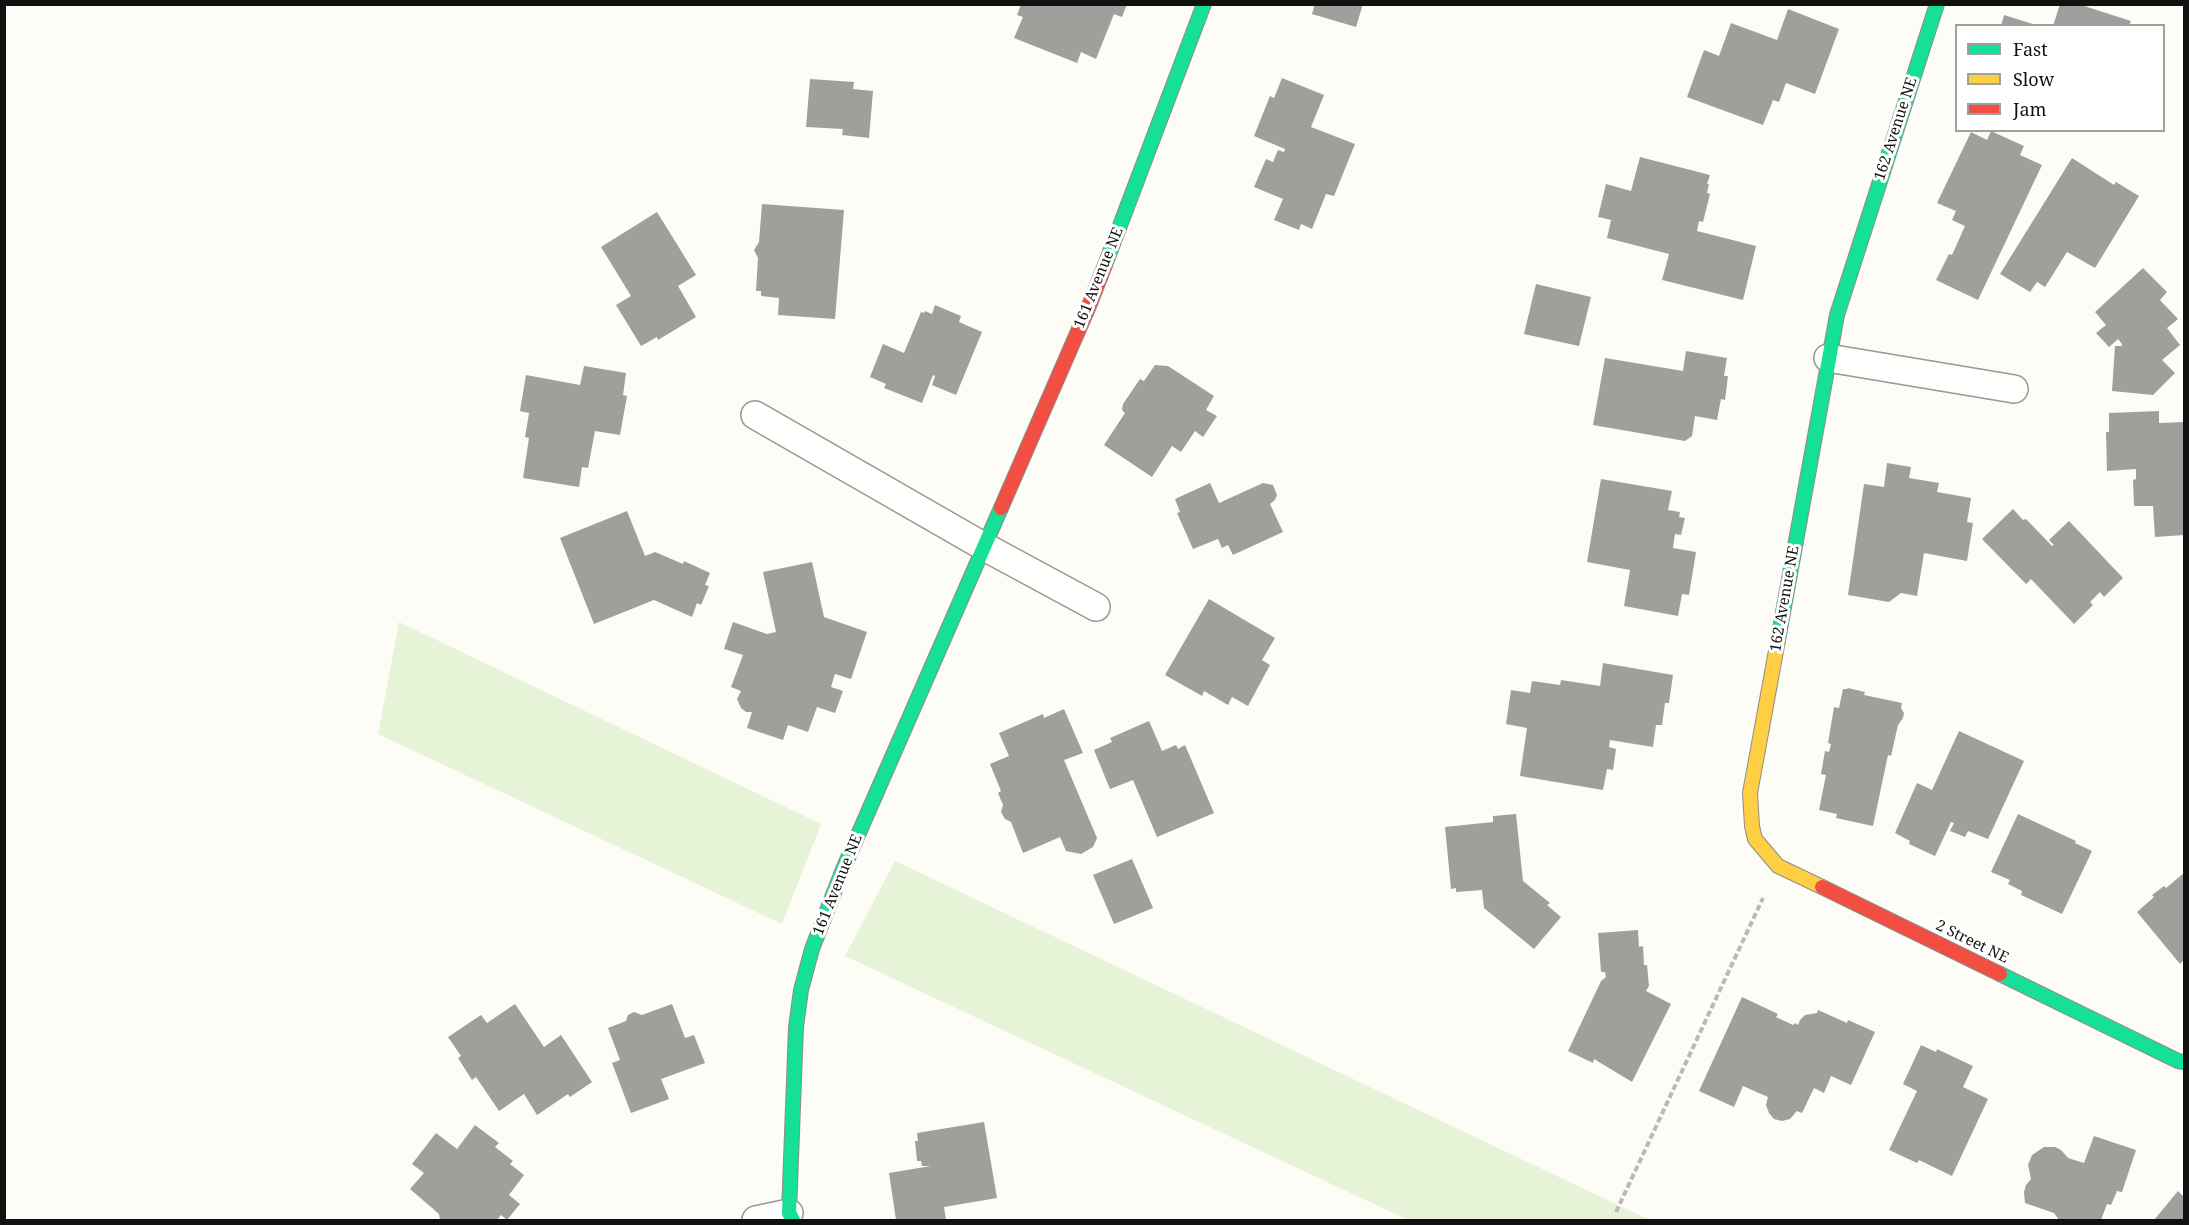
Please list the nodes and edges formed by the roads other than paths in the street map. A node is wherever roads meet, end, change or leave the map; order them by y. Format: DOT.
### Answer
graph roads {
  1 [pos="1204,4"];
  2 [pos="1937,4"];
  3 [pos="1828,358"];
  4 [pos="2014,389"];
  5 [pos="755,415"];
  6 [pos="982,546"];
  7 [pos="1096,607"];
  8 [pos="1755,839"];
  9 [pos="2184,1062"];
  10 [pos="791,1217"];
  11 [pos="756,1221"];
  1 -- 6 [label="street, 161 Avenue NE"];
  2 -- 3 [label="street, 162 Avenue NE"];
  3 -- 4 [label="street"];
  3 -- 8 [label="street, 162 Avenue NE"];
  5 -- 6 [label="street"];
  6 -- 7 [label="street"];
  6 -- 10 [label="street, 161 Avenue NE"];
  8 -- 9 [label="street, 2 Street NE"];
  10 -- 11 [label="street, 161 Avenue NE"];
}
